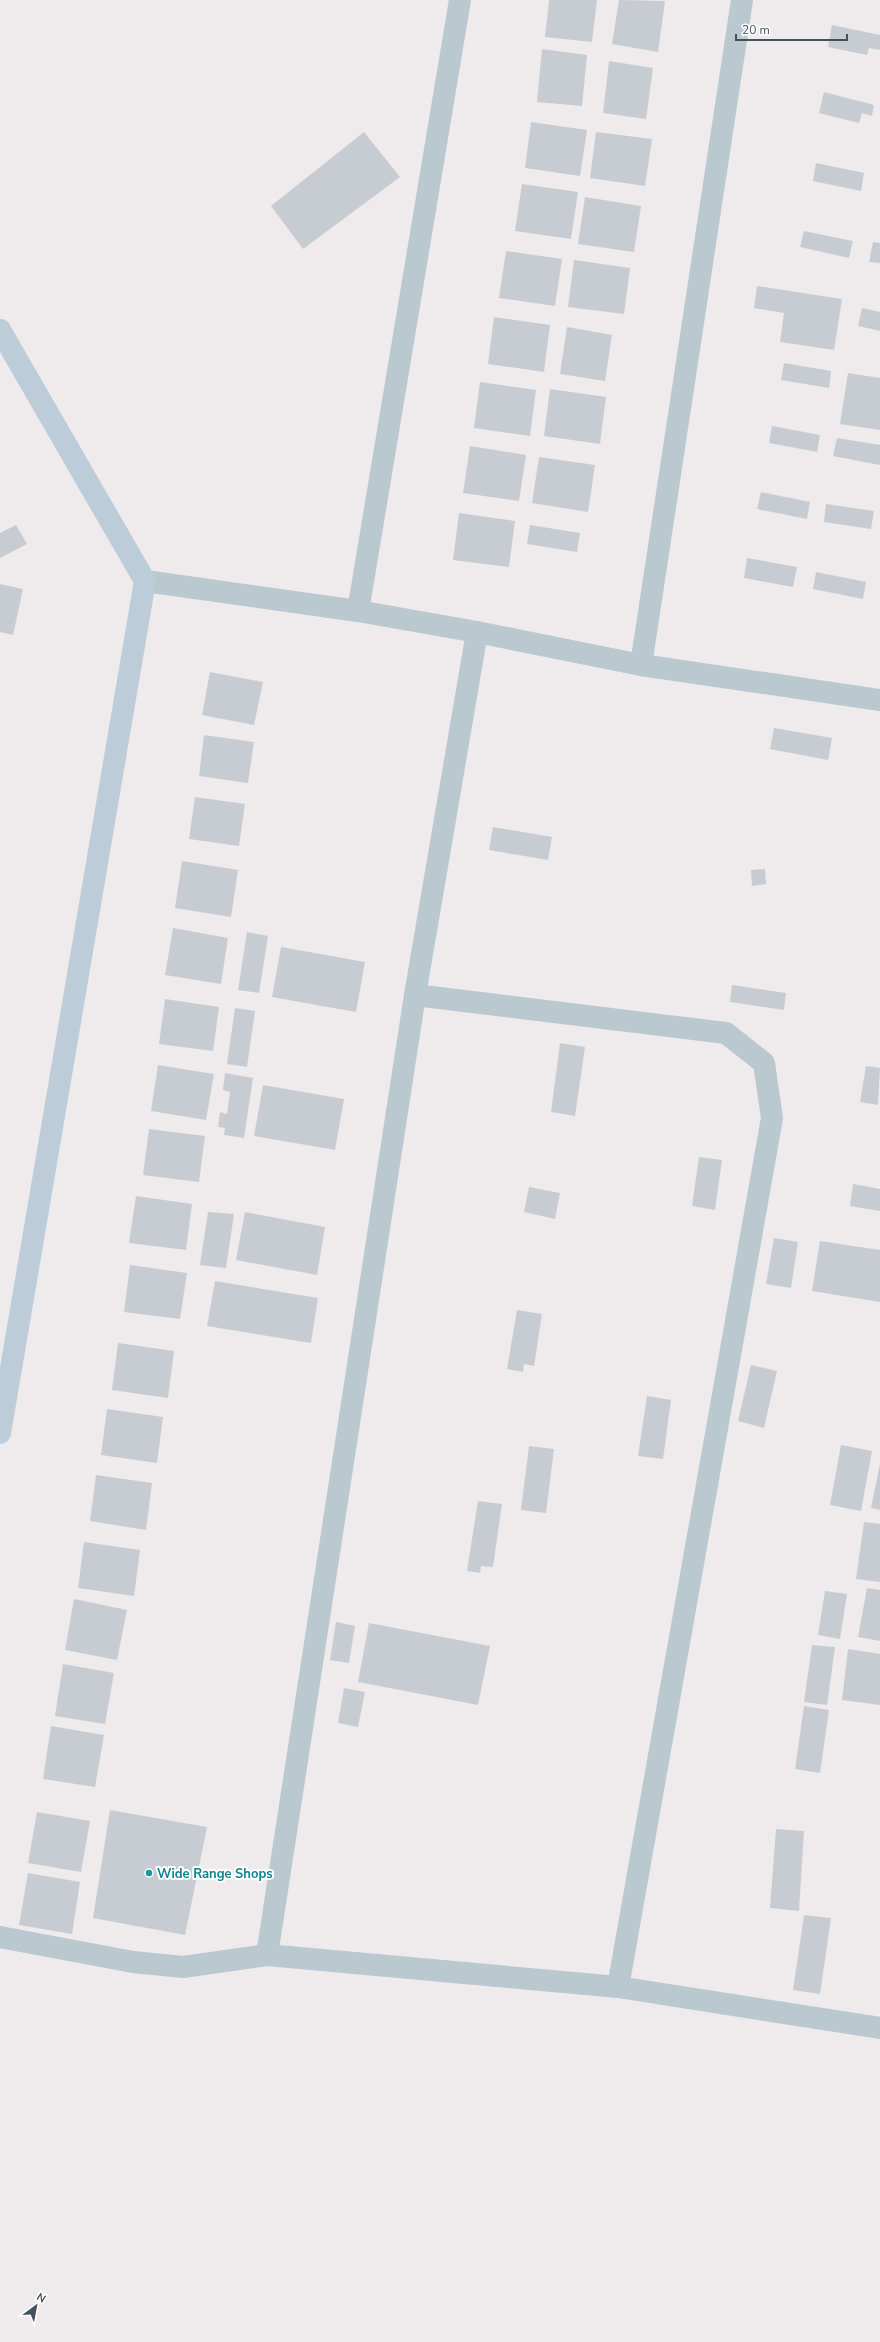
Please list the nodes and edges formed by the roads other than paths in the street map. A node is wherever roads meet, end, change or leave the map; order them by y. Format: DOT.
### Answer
graph roads {
  1 [pos="460,0"];
  2 [pos="742,0"];
  3 [pos="0,330"];
  4 [pos="145,581"];
  5 [pos="358,611"];
  6 [pos="477,632"];
  7 [pos="641,665"];
  8 [pos="880,700"];
  9 [pos="415,995"];
  10 [pos="0,1433"];
  11 [pos="0,1937"];
  12 [pos="267,1955"];
  13 [pos="618,1988"];
  14 [pos="880,2028"];
  1 -- 5 [label="street"];
  2 -- 7 [label="street"];
  3 -- 4 [label="street"];
  4 -- 5 [label="street"];
  4 -- 10 [label="street"];
  5 -- 6 [label="street"];
  6 -- 7 [label="street"];
  6 -- 9 [label="street"];
  7 -- 8 [label="street"];
  9 -- 12 [label="street"];
  9 -- 13 [label="street"];
  11 -- 12 [label="street"];
  12 -- 13 [label="street"];
  13 -- 14 [label="street"];
}
